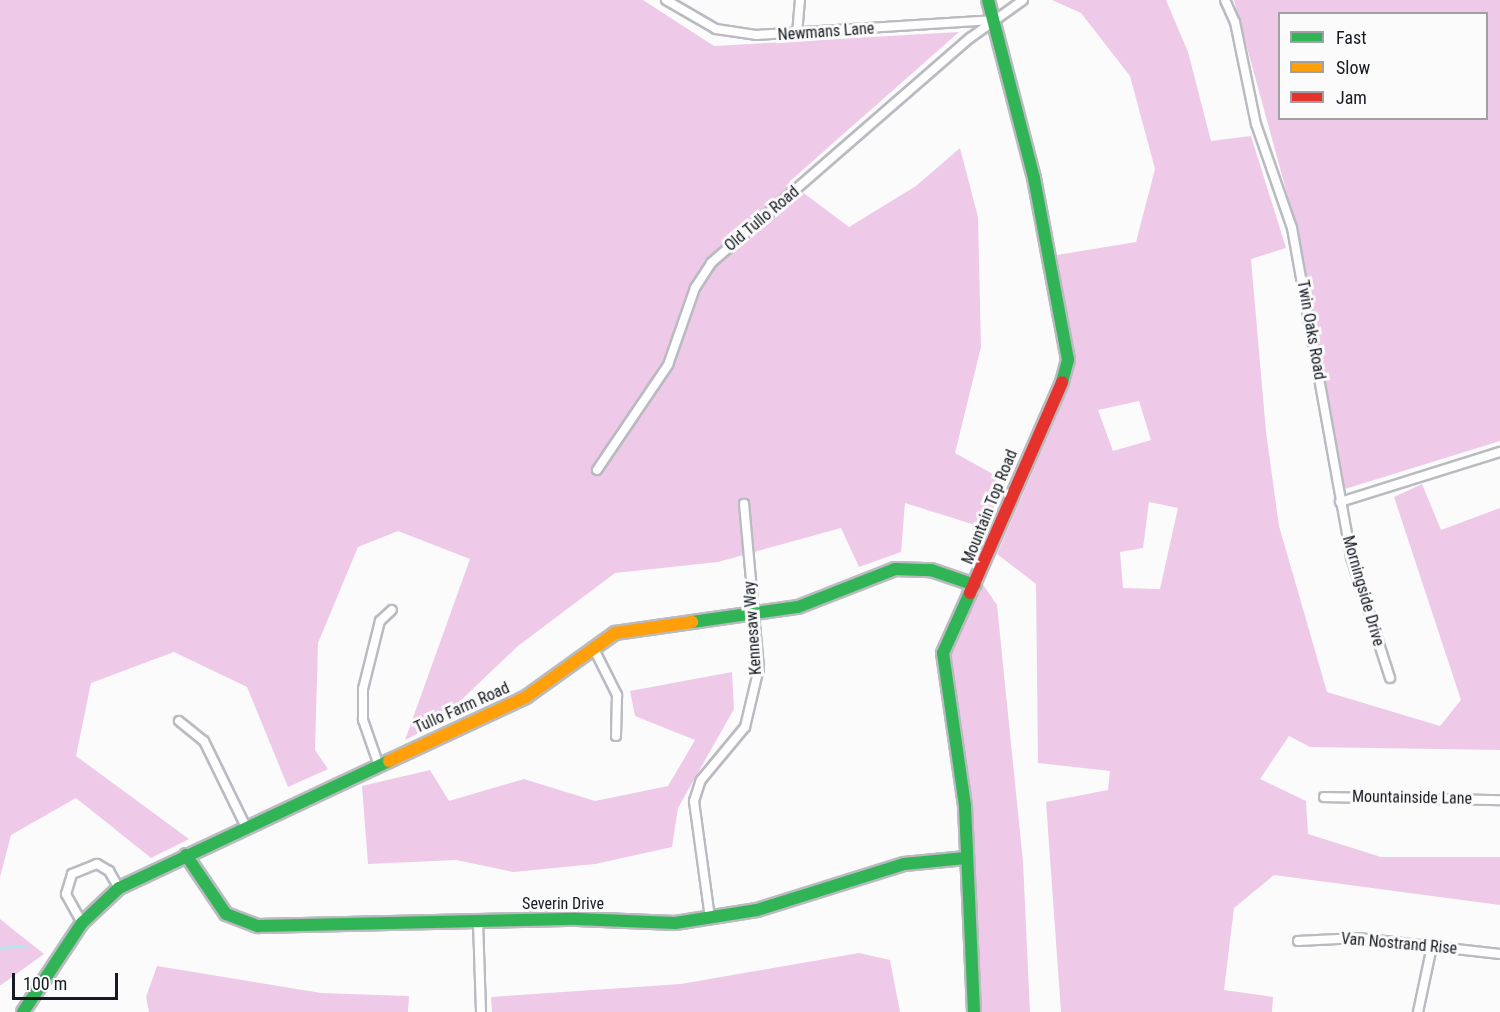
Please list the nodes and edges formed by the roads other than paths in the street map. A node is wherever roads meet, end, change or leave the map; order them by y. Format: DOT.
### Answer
graph roads {
  1 [pos="666,0"];
  2 [pos="800,0"];
  3 [pos="988,0"];
  4 [pos="1023,0"];
  5 [pos="1225,0"];
  6 [pos="994,20"];
  7 [pos="797,34"];
  8 [pos="1500,452"];
  9 [pos="597,471"];
  10 [pos="1340,502"];
  11 [pos="744,504"];
  12 [pos="975,585"];
  13 [pos="392,610"];
  14 [pos="753,613"];
  15 [pos="593,647"];
  16 [pos="1390,678"];
  17 [pos="178,720"];
  18 [pos="616,736"];
  19 [pos="378,763"];
  20 [pos="1324,797"];
  21 [pos="1500,800"];
  22 [pos="246,827"];
  23 [pos="186,855"];
  24 [pos="966,858"];
  25 [pos="119,888"];
  26 [pos="710,918"];
  27 [pos="478,921"];
  28 [pos="82,924"];
  29 [pos="1298,941"];
  30 [pos="1432,946"];
  31 [pos="1500,954"];
  32 [pos="23,1012"];
  33 [pos="481,1012"];
  34 [pos="974,1012"];
  35 [pos="1418,1012"];
  1 -- 7 [label="street, Newmans Lane"];
  2 -- 7 [label="street"];
  3 -- 6 [label="street, Mountain Top Road"];
  4 -- 6 [label="street, Old Tullo Road"];
  5 -- 10 [label="street, Twin Oaks Road"];
  6 -- 7 [label="street, Newmans Lane"];
  6 -- 9 [label="street, Old Tullo Road"];
  6 -- 12 [label="street, Mountain Top Road"];
  8 -- 10 [label="street"];
  10 -- 16 [label="street, Morningside Drive"];
  11 -- 14 [label="street, Kennesaw Way"];
  12 -- 14 [label="street, Tullo Farm Road"];
  12 -- 24 [label="street, Mountain Top Road"];
  13 -- 19 [label="street"];
  14 -- 15 [label="street, Tullo Farm Road"];
  14 -- 26 [label="street, Kennesaw Way"];
  15 -- 18 [label="street"];
  15 -- 19 [label="street, Tullo Farm Road"];
  17 -- 22 [label="street"];
  19 -- 22 [label="street, Tullo Farm Road"];
  20 -- 21 [label="street, Mountainside Lane"];
  22 -- 23 [label="street, Tullo Farm Road"];
  23 -- 25 [label="street, Tullo Farm Road"];
  23 -- 27 [label="street, Severin Drive"];
  24 -- 26 [label="street, Severin Drive"];
  24 -- 34 [label="street, Mountain Top Road"];
  25 -- 28 [label="street, Tullo Farm Road"];
  25 -- 28 [label="street"];
  26 -- 27 [label="street, Severin Drive"];
  27 -- 33 [label="street"];
  28 -- 32 [label="street, Tullo Farm Road"];
  29 -- 30 [label="street, Van Nostrand Rise"];
  30 -- 31 [label="street, Van Nostrand Rise"];
  30 -- 35 [label="street"];
}
